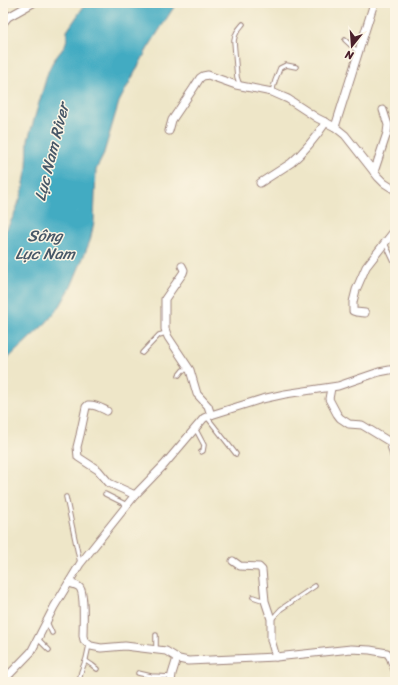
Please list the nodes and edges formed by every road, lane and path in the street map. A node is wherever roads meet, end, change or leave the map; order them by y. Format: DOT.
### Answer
graph roads {
  1 [pos="33,3"];
  2 [pos="374,3"];
  3 [pos="3,23"];
  4 [pos="243,24"];
  5 [pos="345,40"];
  6 [pos="358,52"];
  7 [pos="296,67"];
  8 [pos="240,86"];
  9 [pos="272,92"];
  10 [pos="383,110"];
  11 [pos="326,122"];
  12 [pos="335,127"];
  13 [pos="169,131"];
  14 [pos="374,172"];
  15 [pos="260,183"];
  16 [pos="395,190"];
  17 [pos="395,230"];
  18 [pos="385,243"];
  19 [pos="394,262"];
  20 [pos="182,266"];
  21 [pos="365,313"];
  22 [pos="166,333"];
  23 [pos="142,353"];
  24 [pos="395,369"];
  25 [pos="190,370"];
  26 [pos="179,375"];
  27 [pos="330,388"];
  28 [pos="107,411"];
  29 [pos="209,416"];
  30 [pos="195,428"];
  31 [pos="200,452"];
  32 [pos="236,454"];
  33 [pos="394,455"];
  34 [pos="105,494"];
  35 [pos="136,495"];
  36 [pos="66,497"];
  37 [pos="127,505"];
  38 [pos="233,560"];
  39 [pos="80,564"];
  40 [pos="69,583"];
  41 [pos="315,586"];
  42 [pos="253,597"];
  43 [pos="265,601"];
  44 [pos="271,619"];
  45 [pos="47,622"];
  46 [pos="52,633"];
  47 [pos="156,635"];
  48 [pos="38,639"];
  49 [pos="89,645"];
  50 [pos="156,649"];
  51 [pos="49,650"];
  52 [pos="276,657"];
  53 [pos="177,658"];
  54 [pos="86,661"];
  55 [pos="3,669"];
  56 [pos="97,669"];
  57 [pos="395,670"];
  58 [pos="138,673"];
  59 [pos="9,675"];
  60 [pos="171,679"];
  61 [pos="3,681"];
  62 [pos="80,682"];
  1 -- 3 [label="street"];
  2 -- 6 [label="street"];
  4 -- 8 [label="lane"];
  5 -- 6 [label="lane"];
  6 -- 12 [label="street"];
  7 -- 9 [label="lane"];
  8 -- 9 [label="street"];
  8 -- 13 [label="street"];
  9 -- 11 [label="street"];
  10 -- 14 [label="street"];
  11 -- 12 [label="street"];
  11 -- 15 [label="street"];
  12 -- 14 [label="street"];
  14 -- 16 [label="street"];
  17 -- 18 [label="street"];
  18 -- 19 [label="lane"];
  18 -- 21 [label="street"];
  20 -- 22 [label="street"];
  22 -- 23 [label="lane"];
  22 -- 25 [label="street"];
  24 -- 27 [label="street"];
  25 -- 26 [label="lane"];
  25 -- 29 [label="street"];
  27 -- 29 [label="street"];
  27 -- 33 [label="street"];
  28 -- 35 [label="street"];
  29 -- 30 [label="street"];
  29 -- 32 [label="lane"];
  30 -- 31 [label="lane"];
  30 -- 35 [label="street"];
  34 -- 37 [label="lane"];
  35 -- 37 [label="street"];
  36 -- 39 [label="lane"];
  37 -- 39 [label="street"];
  38 -- 43 [label="street"];
  39 -- 40 [label="street"];
  40 -- 45 [label="street"];
  40 -- 49 [label="street"];
  41 -- 44 [label="lane"];
  42 -- 43 [label="lane"];
  43 -- 44 [label="street"];
  44 -- 52 [label="street"];
  45 -- 46 [label="lane"];
  45 -- 48 [label="street"];
  47 -- 50 [label="lane"];
  48 -- 51 [label="lane"];
  48 -- 59 [label="street"];
  49 -- 50 [label="street"];
  49 -- 54 [label="lane"];
  50 -- 53 [label="street"];
  52 -- 53 [label="street"];
  52 -- 57 [label="street"];
  53 -- 60 [label="street"];
  54 -- 56 [label="lane"];
  54 -- 62 [label="lane"];
  55 -- 59 [label="lane"];
  58 -- 60 [label="lane"];
  59 -- 61 [label="street"];
}
